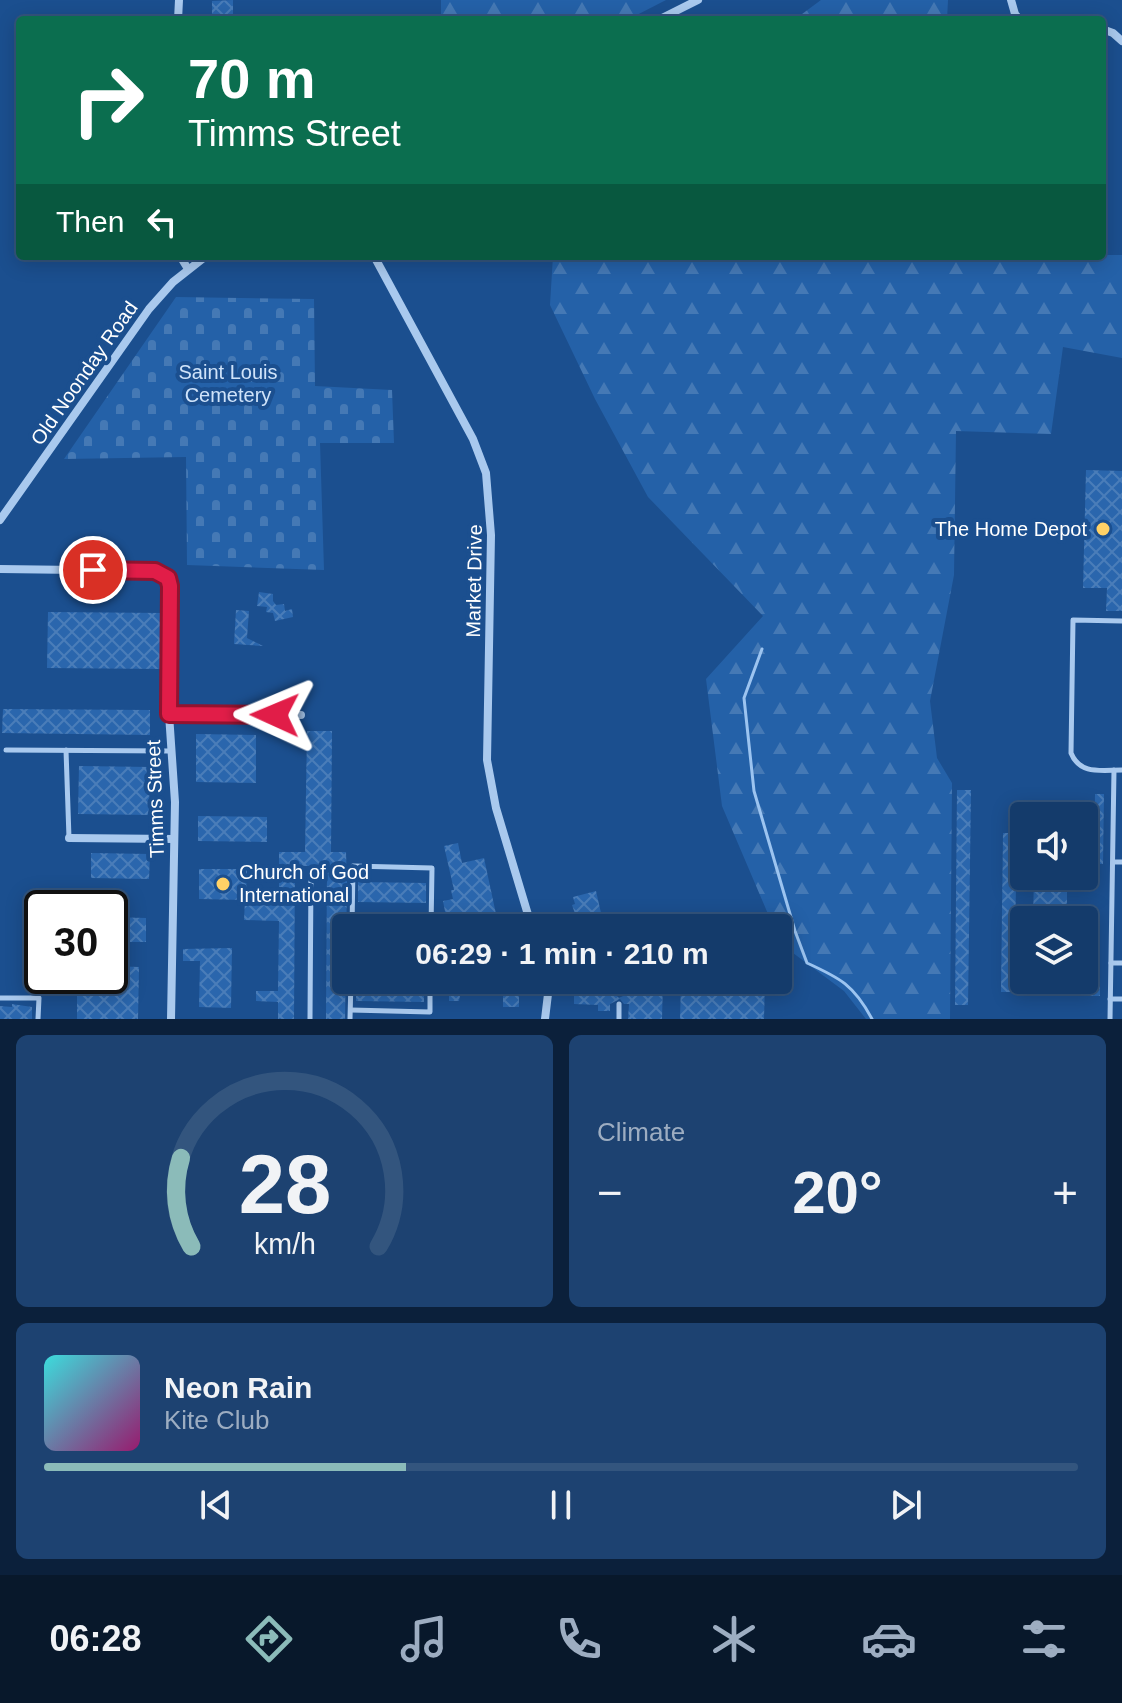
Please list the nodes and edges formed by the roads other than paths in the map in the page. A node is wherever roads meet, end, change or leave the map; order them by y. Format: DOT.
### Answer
graph roads {
  1 [pos="698,0"];
  2 [pos="666,16"];
  3 [pos="182,260"];
  4 [pos="200,260"];
  5 [pos="376,260"];
  6 [pos="188,269"];
  7 [pos="0,520"];
  8 [pos="0,569"];
  9 [pos="1122,621"];
  10 [pos="169,714"];
  11 [pos="301,715"];
  12 [pos="6,750"];
  13 [pos="66,750"];
  14 [pos="171,751"];
  15 [pos="1114,770"];
  16 [pos="1122,770"];
  17 [pos="69,838"];
  18 [pos="174,839"];
  19 [pos="1113,862"];
  20 [pos="1122,862"];
  21 [pos="311,875"];
  22 [pos="352,914"];
  23 [pos="431,914"];
  24 [pos="528,914"];
  25 [pos="1111,963"];
  26 [pos="1122,963"];
  27 [pos="351,994"];
  28 [pos="430,994"];
  29 [pos="548,994"];
  30 [pos="0,998"];
  31 [pos="1110,999"];
  32 [pos="1122,999"];
  33 [pos="619,1004"];
  34 [pos="351,1010"];
  35 [pos="38,1019"];
  36 [pos="171,1019"];
  37 [pos="310,1019"];
  38 [pos="350,1019"];
  39 [pos="545,1019"];
  40 [pos="619,1019"];
  41 [pos="1110,1019"];
  1 -- 2 [label="street"];
  3 -- 6 [label="street"];
  4 -- 6 [label="street, Old Noonday Road"];
  5 -- 24 [label="street, Market Drive"];
  6 -- 7 [label="street, Old Noonday Road"];
  8 -- 10 [label="street, Timms Street"];
  9 -- 15 [label="lane"];
  10 -- 11 [label="street"];
  10 -- 14 [label="street, Timms Street"];
  12 -- 13 [label="lane"];
  13 -- 14 [label="lane"];
  13 -- 17 [label="lane"];
  14 -- 18 [label="street, Timms Street"];
  15 -- 16 [label="lane"];
  15 -- 19 [label="lane"];
  17 -- 18 [label="street"];
  18 -- 36 [label="street, Timms Street"];
  19 -- 20 [label="lane"];
  19 -- 25 [label="lane"];
  21 -- 37 [label="lane"];
  22 -- 23 [label="lane"];
  25 -- 26 [label="lane"];
  25 -- 31 [label="lane"];
  27 -- 34 [label="lane"];
  28 -- 34 [label="lane"];
  29 -- 39 [label="street"];
  30 -- 35 [label="lane"];
  31 -- 32 [label="lane"];
  31 -- 41 [label="lane"];
  33 -- 40 [label="lane"];
  34 -- 38 [label="lane"];
}
